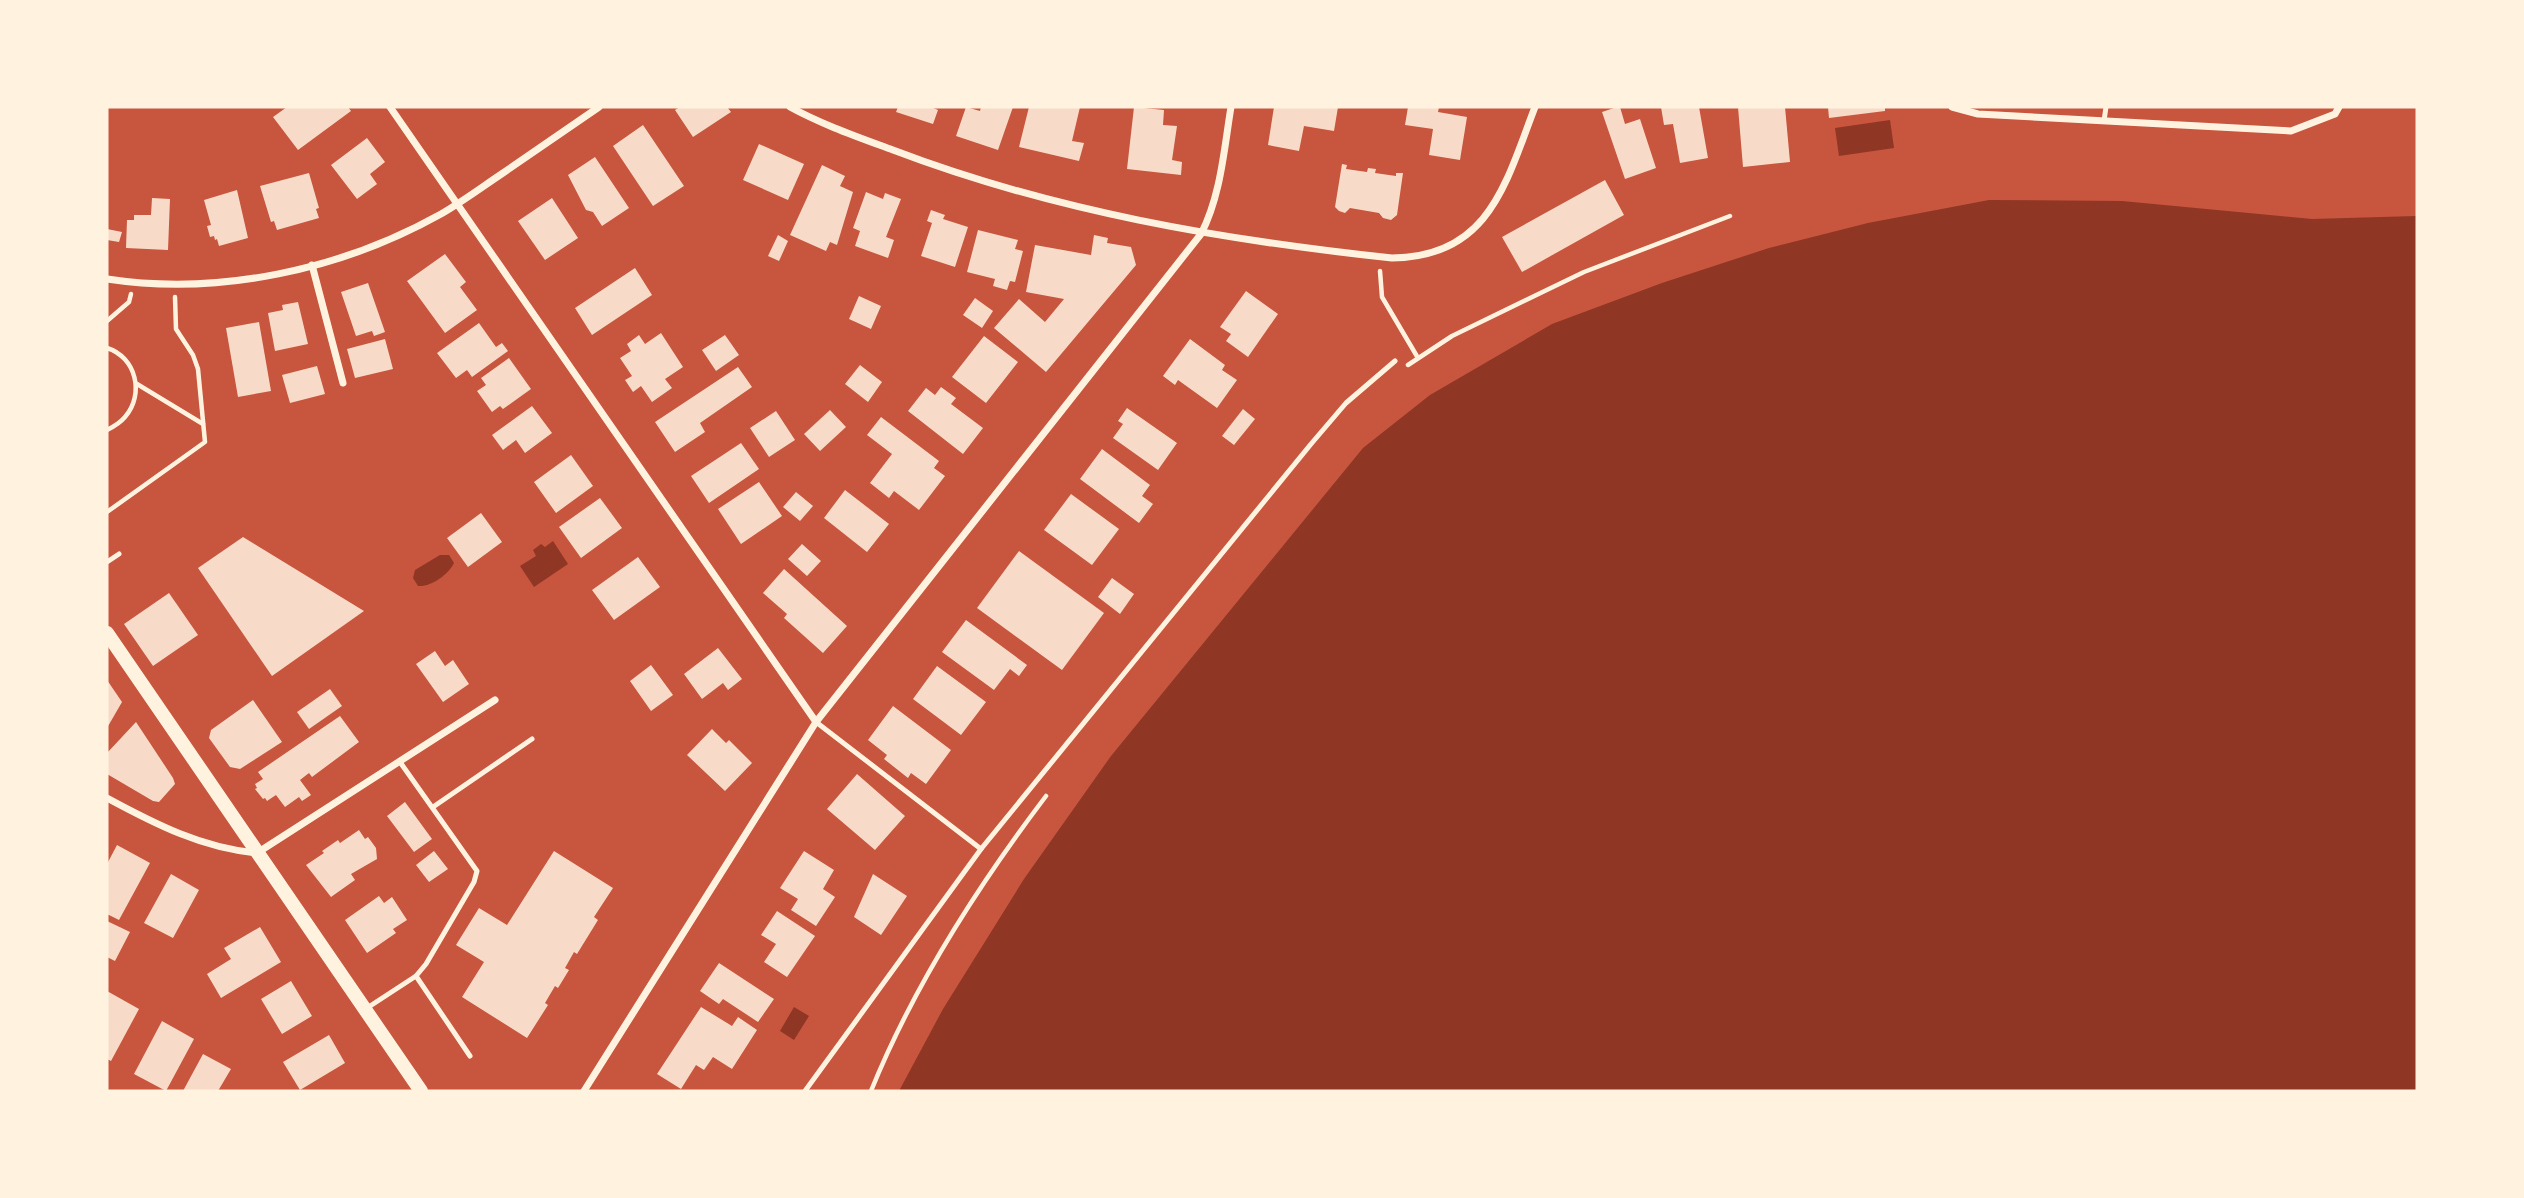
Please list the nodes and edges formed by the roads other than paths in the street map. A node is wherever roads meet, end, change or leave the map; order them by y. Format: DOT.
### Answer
graph roads {
  1 [pos="390,107"];
  2 [pos="599,107"];
  3 [pos="790,107"];
  4 [pos="1231,107"];
  5 [pos="1535,107"];
  6 [pos="1952,107"];
  7 [pos="2106,107"];
  8 [pos="2339,107"];
  9 [pos="2104,121"];
  10 [pos="458,204"];
  11 [pos="1201,234"];
  12 [pos="312,265"];
  13 [pos="107,279"];
  14 [pos="1395,360"];
  15 [pos="343,383"];
  16 [pos="118,554"];
  17 [pos="107,562"];
  18 [pos="107,633"];
  19 [pos="495,700"];
  20 [pos="816,722"];
  21 [pos="532,739"];
  22 [pos="400,762"];
  23 [pos="107,798"];
  24 [pos="433,807"];
  25 [pos="981,849"];
  26 [pos="257,853"];
  27 [pos="416,976"];
  28 [pos="365,1009"];
  29 [pos="470,1056"];
  30 [pos="421,1091"];
  31 [pos="584,1091"];
  32 [pos="805,1091"];
  1 -- 10 [label="street"];
  2 -- 10 [label="street"];
  3 -- 11 [label="street"];
  4 -- 11 [label="street"];
  5 -- 11 [label="street"];
  6 -- 9 [label="street"];
  7 -- 9 [label="lane"];
  8 -- 9 [label="street"];
  10 -- 12 [label="street"];
  10 -- 20 [label="street"];
  11 -- 20 [label="street"];
  12 -- 13 [label="street"];
  12 -- 15 [label="street"];
  14 -- 25 [label="lane"];
  16 -- 17 [label="lane"];
  18 -- 26 [label="main road"];
  19 -- 22 [label="street"];
  20 -- 25 [label="lane"];
  20 -- 31 [label="street"];
  21 -- 24 [label="lane"];
  22 -- 24 [label="lane"];
  22 -- 26 [label="street"];
  23 -- 26 [label="street"];
  24 -- 27 [label="lane"];
  25 -- 32 [label="lane"];
  26 -- 28 [label="main road"];
  27 -- 28 [label="lane"];
  27 -- 29 [label="lane"];
  28 -- 30 [label="main road"];
}
